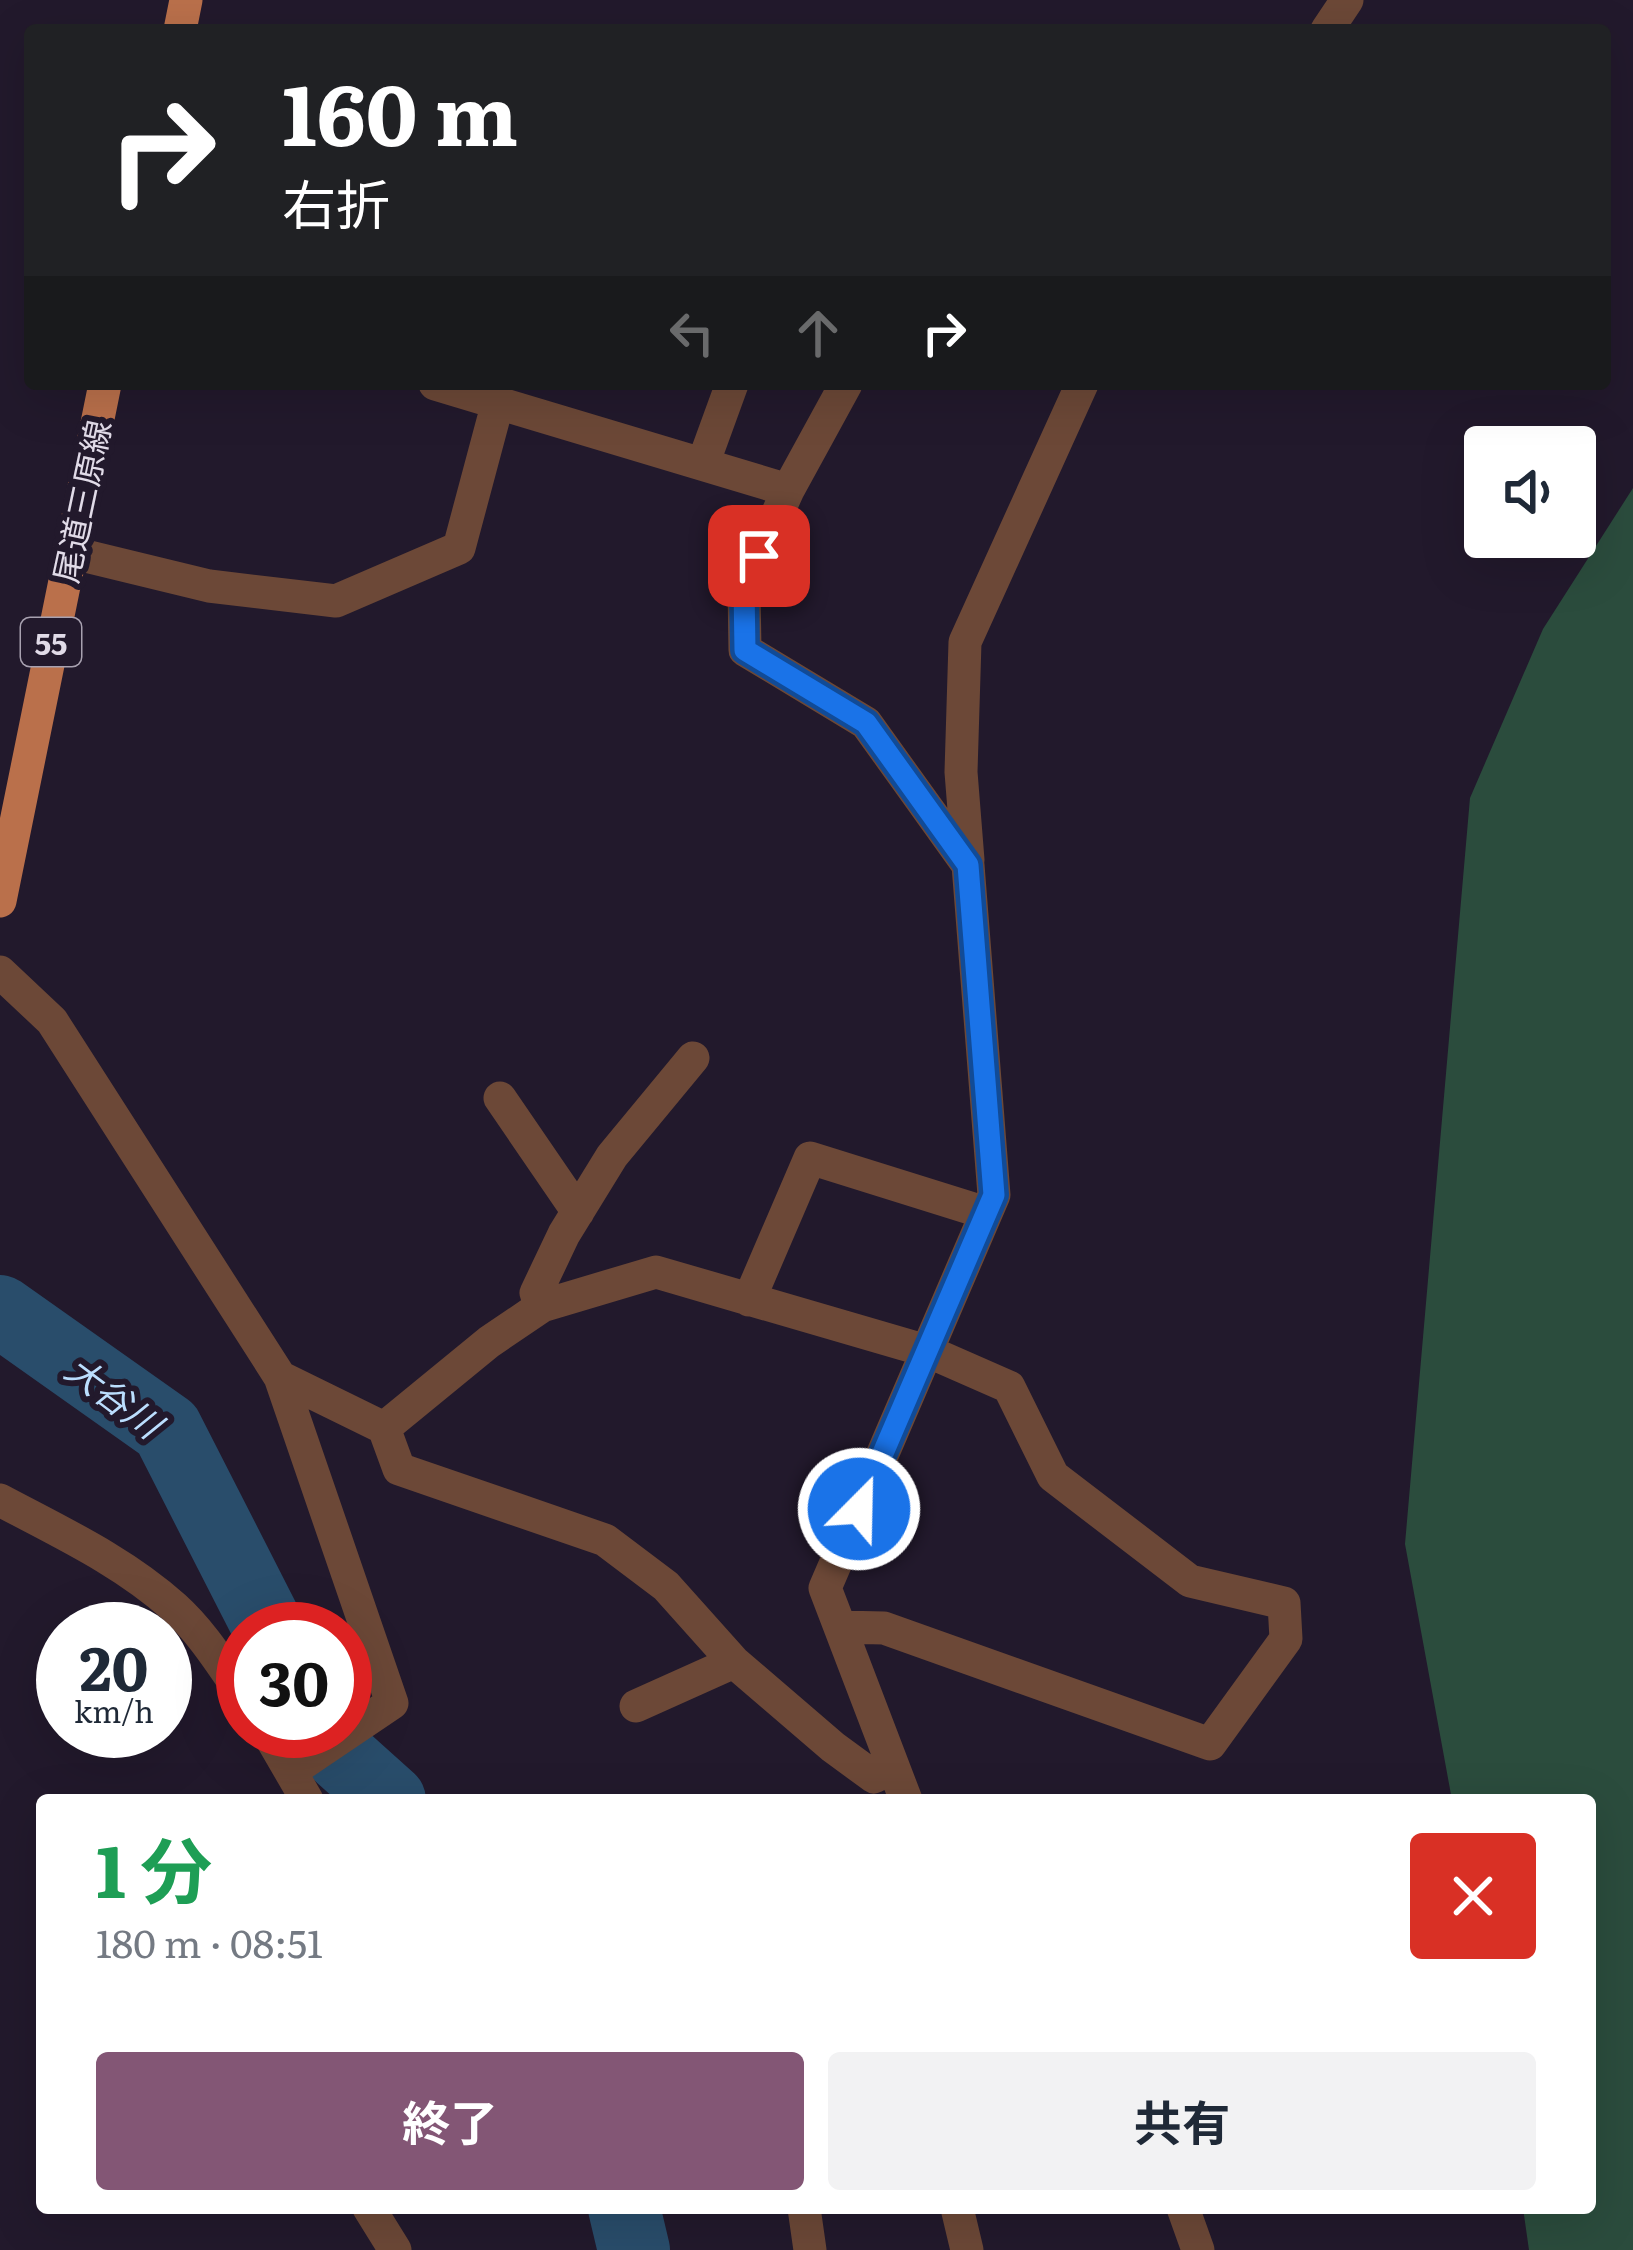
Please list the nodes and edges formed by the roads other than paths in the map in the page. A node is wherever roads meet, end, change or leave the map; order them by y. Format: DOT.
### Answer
graph roads {
  1 [pos="104,390"];
  2 [pos="456,390"];
  3 [pos="730,390"];
  4 [pos="843,390"];
  5 [pos="1079,390"];
  6 [pos="498,402"];
  7 [pos="704,461"];
  8 [pos="788,490"];
  9 [pos="69,552"];
  10 [pos="968,865"];
  11 [pos="0,901"];
  12 [pos="0,972"];
  13 [pos="693,1058"];
  14 [pos="500,1098"];
  15 [pos="578,1212"];
  16 [pos="986,1213"];
  17 [pos="749,1300"];
  18 [pos="542,1306"];
  19 [pos="927,1351"];
  20 [pos="280,1377"];
  21 [pos="384,1428"];
  22 [pos="0,1500"];
  23 [pos="840,1627"];
  24 [pos="216,1656"];
  25 [pos="734,1662"];
  26 [pos="636,1706"];
  27 [pos="284,1758"];
  28 [pos="893,1767"];
  29 [pos="300,1785"];
  30 [pos="904,1794"];
  31 [pos="372,2214"];
  32 [pos="805,2214"];
  33 [pos="958,2214"];
  34 [pos="1185,2214"];
  35 [pos="395,2250"];
  36 [pos="810,2250"];
  37 [pos="967,2250"];
  38 [pos="1198,2250"];
  1 -- 9 [label="main road, 尾道三原線 / 55"];
  2 -- 6 [label="street"];
  3 -- 7 [label="street"];
  4 -- 8 [label="street"];
  5 -- 10 [label="street"];
  6 -- 7 [label="street"];
  6 -- 9 [label="street"];
  7 -- 8 [label="street"];
  8 -- 10 [label="street"];
  9 -- 11 [label="main road, 尾道三原線 / 55"];
  10 -- 16 [label="street"];
  12 -- 20 [label="street"];
  13 -- 15 [label="street"];
  14 -- 15 [label="street"];
  15 -- 18 [label="street"];
  16 -- 17 [label="street"];
  16 -- 19 [label="street"];
  17 -- 18 [label="street"];
  17 -- 19 [label="street"];
  18 -- 21 [label="street"];
  19 -- 23 [label="street"];
  19 -- 23 [label="street"];
  20 -- 21 [label="street"];
  20 -- 29 [label="street"];
  21 -- 25 [label="street"];
  22 -- 24 [label="street"];
  23 -- 28 [label="street"];
  25 -- 26 [label="street"];
  25 -- 28 [label="street"];
  27 -- 29 [label="street"];
  28 -- 30 [label="street"];
  31 -- 35 [label="street"];
  32 -- 36 [label="street"];
  33 -- 37 [label="street"];
  34 -- 38 [label="street"];
}
